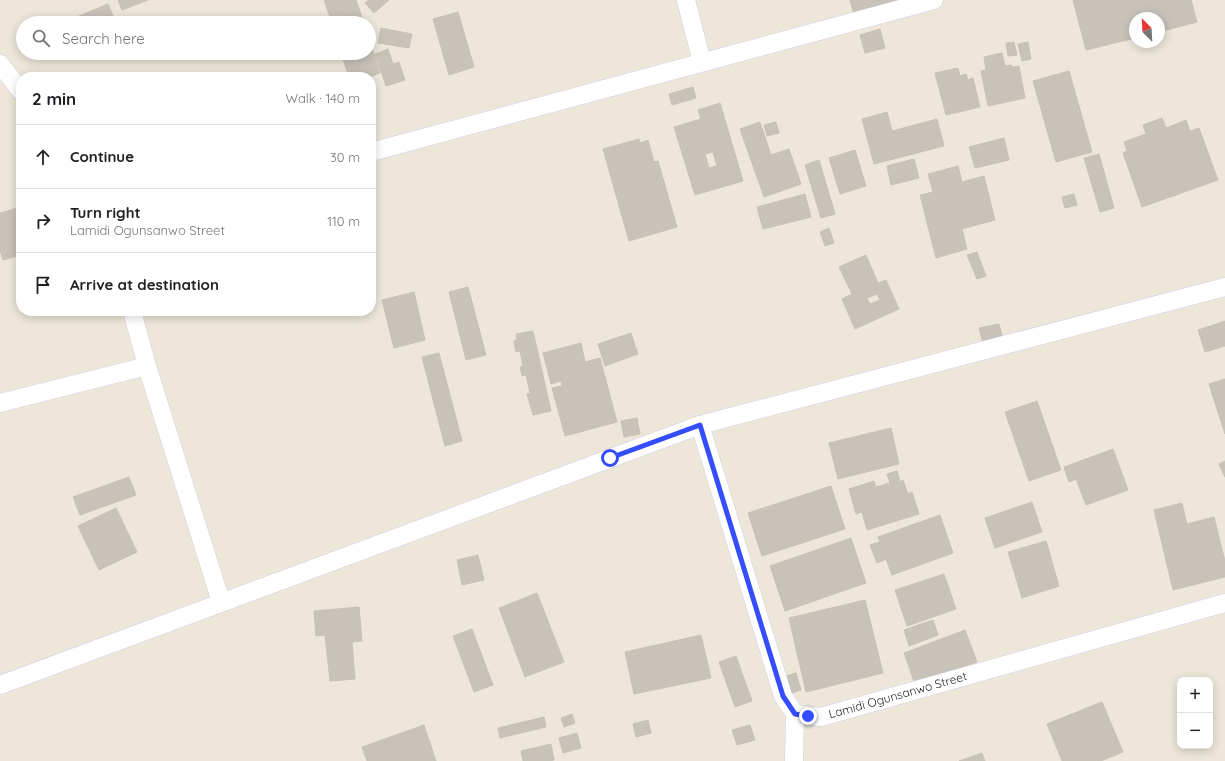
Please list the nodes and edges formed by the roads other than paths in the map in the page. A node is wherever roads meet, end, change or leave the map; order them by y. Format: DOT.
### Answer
graph roads {
  1 [pos="686,0"];
  2 [pos="934,0"];
  3 [pos="702,62"];
  4 [pos="0,64"];
  5 [pos="16,85"];
  6 [pos="376,151"];
  7 [pos="1225,287"];
  8 [pos="133,316"];
  9 [pos="147,366"];
  10 [pos="0,403"];
  11 [pos="700,425"];
  12 [pos="221,602"];
  13 [pos="1225,603"];
  14 [pos="0,684"];
  15 [pos="795,714"];
  16 [pos="794,761"];
  1 -- 3 [label="street"];
  2 -- 3 [label="street"];
  3 -- 6 [label="street"];
  4 -- 5 [label="street"];
  7 -- 11 [label="street"];
  8 -- 9 [label="street"];
  9 -- 10 [label="street"];
  9 -- 12 [label="street"];
  11 -- 12 [label="street"];
  11 -- 15 [label="street"];
  12 -- 14 [label="street"];
  13 -- 15 [label="street, Lamidi Ogunsanwo Street"];
  15 -- 16 [label="street"];
}
